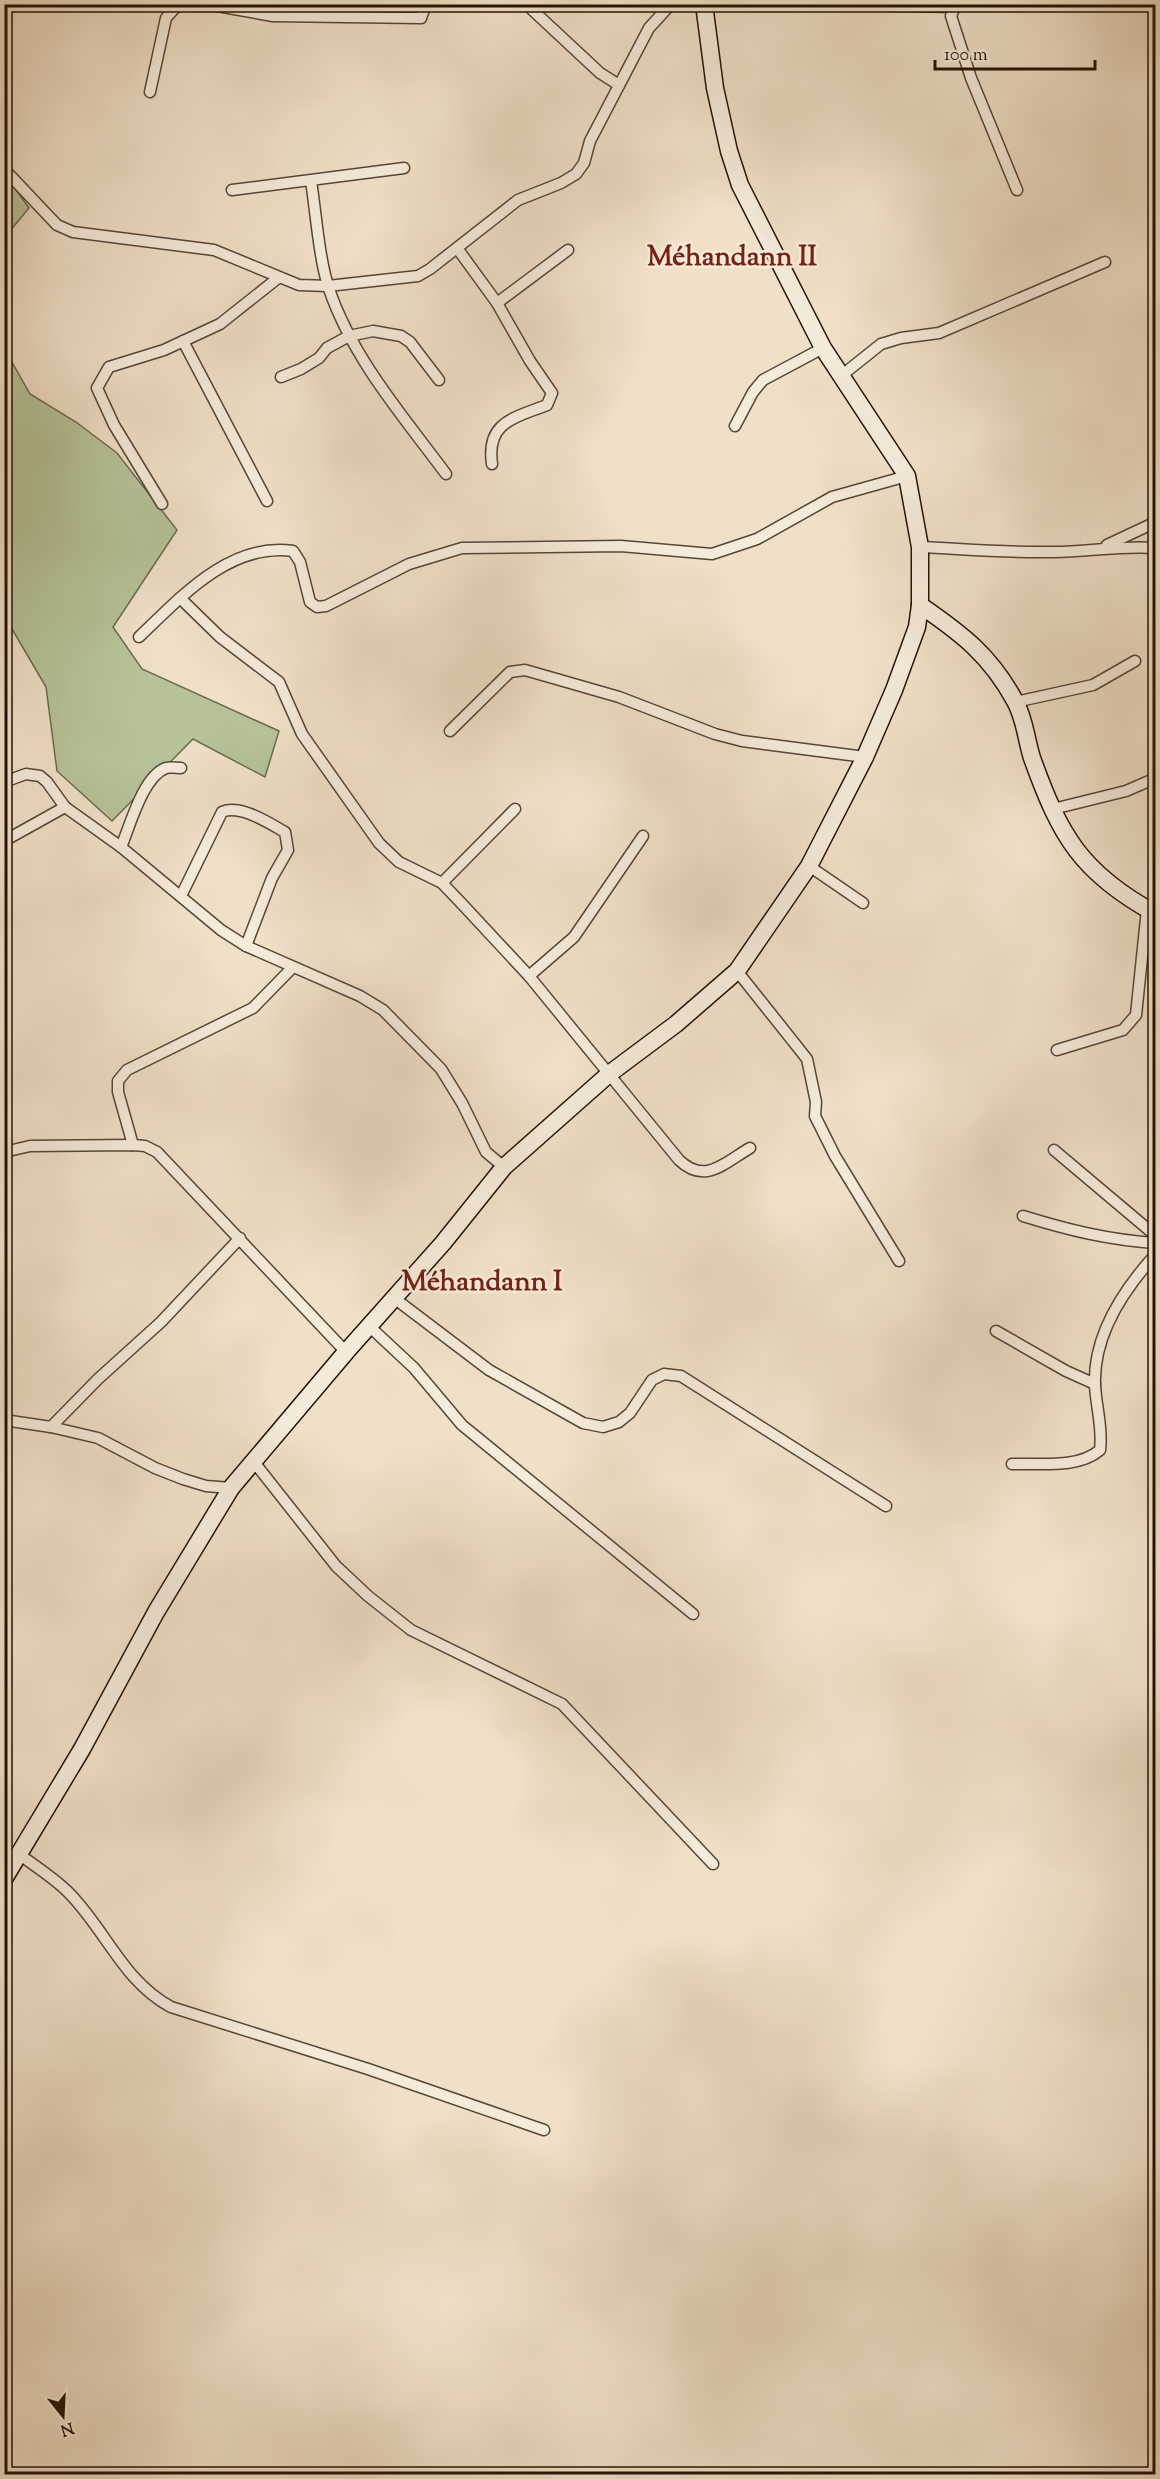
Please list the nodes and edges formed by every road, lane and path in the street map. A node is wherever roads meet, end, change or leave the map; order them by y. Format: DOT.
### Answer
graph roads {
  1 [pos="187,4"];
  2 [pos="206,4"];
  3 [pos="426,4"];
  4 [pos="526,4"];
  5 [pos="671,4"];
  6 [pos="704,4"];
  7 [pos="811,4"];
  8 [pos="955,6"];
  9 [pos="268,10"];
  10 [pos="619,85"];
  11 [pos="150,92"];
  12 [pos="404,168"];
  13 [pos="4,169"];
  14 [pos="311,181"];
  15 [pos="232,190"];
  16 [pos="1017,190"];
  17 [pos="457,248"];
  18 [pos="568,250"];
  19 [pos="1105,262"];
  20 [pos="278,278"];
  21 [pos="328,286"];
  22 [pos="497,303"];
  23 [pos="349,336"];
  24 [pos="183,341"];
  25 [pos="823,348"];
  26 [pos="841,376"];
  27 [pos="281,377"];
  28 [pos="439,380"];
  29 [pos="735,426"];
  30 [pos="492,464"];
  31 [pos="446,474"];
  32 [pos="907,476"];
  33 [pos="267,501"];
  34 [pos="162,504"];
  35 [pos="1155,522"];
  36 [pos="920,547"];
  37 [pos="1104,547"];
  38 [pos="1155,548"];
  39 [pos="180,598"];
  40 [pos="921,605"];
  41 [pos="139,637"];
  42 [pos="1135,661"];
  43 [pos="1016,702"];
  44 [pos="450,731"];
  45 [pos="865,757"];
  46 [pos="181,768"];
  47 [pos="1155,778"];
  48 [pos="4,782"];
  49 [pos="65,807"];
  50 [pos="516,809"];
  51 [pos="1053,809"];
  52 [pos="643,836"];
  53 [pos="4,841"];
  54 [pos="122,848"];
  55 [pos="809,866"];
  56 [pos="442,883"];
  57 [pos="181,896"];
  58 [pos="863,903"];
  59 [pos="1151,911"];
  60 [pos="246,946"];
  61 [pos="292,968"];
  62 [pos="737,971"];
  63 [pos="529,976"];
  64 [pos="1056,1050"];
  65 [pos="609,1074"];
  66 [pos="133,1145"];
  67 [pos="750,1148"];
  68 [pos="1054,1150"];
  69 [pos="4,1152"];
  70 [pos="504,1167"];
  71 [pos="1023,1216"];
  72 [pos="1155,1236"];
  73 [pos="240,1238"];
  74 [pos="1155,1243"];
  75 [pos="1155,1254"];
  76 [pos="899,1261"];
  77 [pos="394,1298"];
  78 [pos="369,1326"];
  79 [pos="996,1331"];
  80 [pos="346,1352"];
  81 [pos="1095,1384"];
  82 [pos="4,1420"];
  83 [pos="51,1427"];
  84 [pos="254,1462"];
  85 [pos="1012,1464"];
  86 [pos="231,1488"];
  87 [pos="886,1506"];
  88 [pos="693,1614"];
  89 [pos="19,1854"];
  90 [pos="713,1864"];
  91 [pos="4,1880"];
  92 [pos="544,2130"];
  1 -- 11 [label="street"];
  2 -- 9 [label="street"];
  3 -- 9 [label="street"];
  4 -- 10 [label="street"];
  5 -- 10 [label="street"];
  6 -- 25 [label="street"];
  7 -- 8 [label="street"];
  8 -- 16 [label="street"];
  10 -- 17 [label="street"];
  12 -- 14 [label="street"];
  13 -- 20 [label="street"];
  14 -- 15 [label="street"];
  14 -- 21 [label="street"];
  17 -- 21 [label="street"];
  17 -- 22 [label="street"];
  18 -- 22 [label="street"];
  19 -- 26 [label="street"];
  20 -- 21 [label="street"];
  20 -- 24 [label="street"];
  21 -- 23 [label="street"];
  22 -- 30 [label="street"];
  23 -- 27 [label="street"];
  23 -- 28 [label="street"];
  23 -- 31 [label="street"];
  24 -- 33 [label="street"];
  24 -- 34 [label="street"];
  25 -- 26 [label="street"];
  25 -- 29 [label="street"];
  26 -- 32 [label="street"];
  32 -- 36 [label="street"];
  32 -- 39 [label="street"];
  35 -- 37 [label="street"];
  36 -- 37 [label="street"];
  36 -- 40 [label="street"];
  37 -- 38 [label="street"];
  39 -- 41 [label="street"];
  39 -- 56 [label="street"];
  40 -- 43 [label="street"];
  40 -- 45 [label="street"];
  42 -- 43 [label="street"];
  43 -- 51 [label="street"];
  44 -- 45 [label="street"];
  45 -- 55 [label="street"];
  46 -- 54 [label="street"];
  47 -- 51 [label="street"];
  48 -- 49 [label="street"];
  49 -- 53 [label="street"];
  49 -- 54 [label="street"];
  50 -- 56 [label="street"];
  51 -- 59 [label="street"];
  52 -- 63 [label="street"];
  54 -- 57 [label="street"];
  55 -- 58 [label="street"];
  55 -- 62 [label="street"];
  56 -- 63 [label="street"];
  57 -- 60 [label="street"];
  57 -- 60 [label="street"];
  59 -- 64 [label="street"];
  60 -- 61 [label="street"];
  61 -- 66 [label="street"];
  61 -- 70 [label="street"];
  62 -- 65 [label="street"];
  62 -- 76 [label="street"];
  63 -- 65 [label="street"];
  65 -- 67 [label="street"];
  65 -- 70 [label="street"];
  66 -- 69 [label="street"];
  66 -- 73 [label="street"];
  68 -- 72 [label="street"];
  70 -- 77 [label="street"];
  71 -- 74 [label="street"];
  73 -- 80 [label="street"];
  73 -- 83 [label="street"];
  75 -- 81 [label="street"];
  77 -- 78 [label="street"];
  77 -- 87 [label="street"];
  78 -- 80 [label="street"];
  78 -- 88 [label="street"];
  79 -- 81 [label="street"];
  80 -- 84 [label="street"];
  81 -- 85 [label="street"];
  82 -- 83 [label="street"];
  83 -- 86 [label="street"];
  84 -- 86 [label="street"];
  84 -- 90 [label="street"];
  86 -- 89 [label="street"];
  89 -- 91 [label="street"];
  89 -- 92 [label="street"];
}
